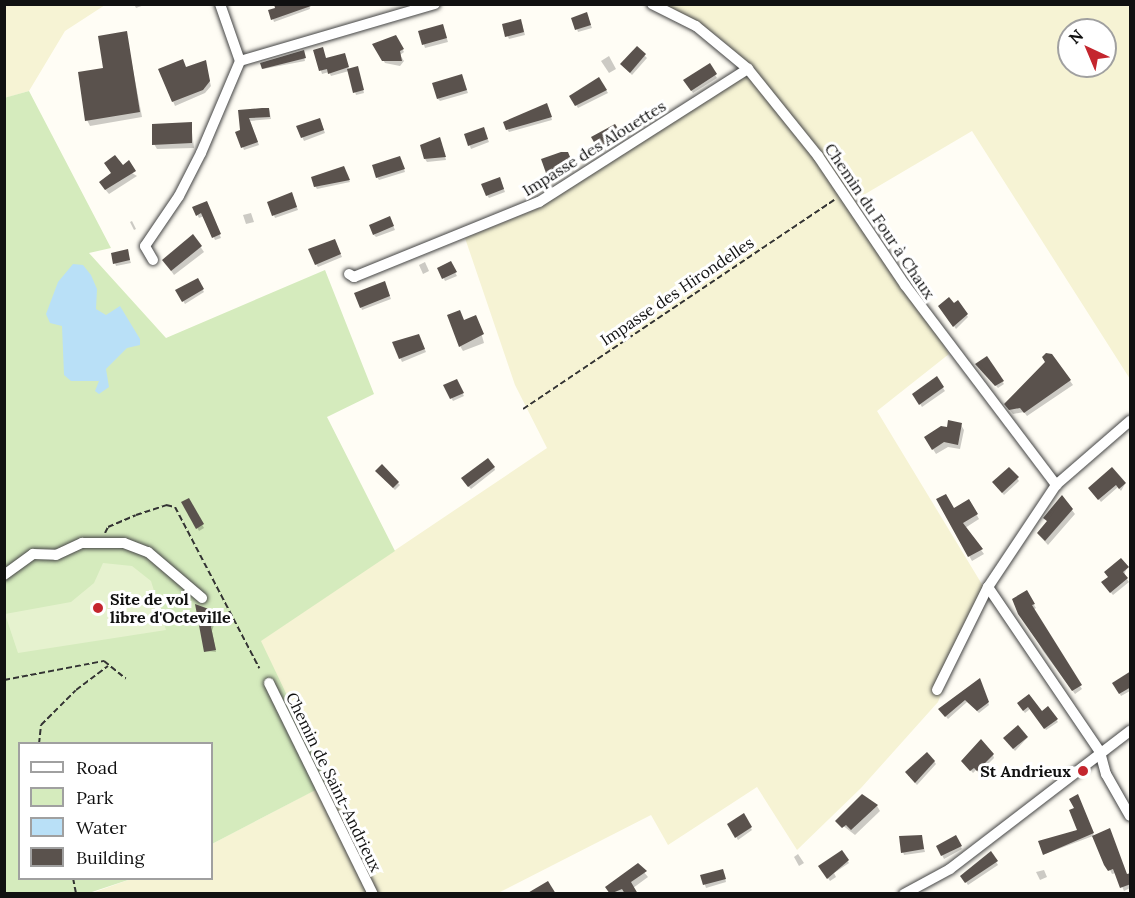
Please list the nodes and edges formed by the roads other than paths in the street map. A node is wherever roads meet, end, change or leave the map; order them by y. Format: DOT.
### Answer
graph roads {
  1 [pos="220,4"];
  2 [pos="435,4"];
  3 [pos="652,4"];
  4 [pos="240,61"];
  5 [pos="748,69"];
  6 [pos="153,260"];
  7 [pos="349,274"];
  8 [pos="1131,421"];
  9 [pos="1056,485"];
  10 [pos="4,575"];
  11 [pos="988,587"];
  12 [pos="202,598"];
  13 [pos="269,684"];
  14 [pos="938,690"];
  15 [pos="1131,731"];
  16 [pos="1100,753"];
  17 [pos="1131,816"];
  18 [pos="373,894"];
  19 [pos="904,894"];
  1 -- 4 [label="street"];
  2 -- 4 [label="street"];
  3 -- 5 [label="street, Chemin du Four à Chaux"];
  4 -- 6 [label="street"];
  5 -- 7 [label="street, Impasse des Alouettes"];
  5 -- 9 [label="street, Chemin du Four à Chaux"];
  8 -- 9 [label="street"];
  9 -- 11 [label="street"];
  10 -- 12 [label="street"];
  11 -- 14 [label="street"];
  11 -- 16 [label="street"];
  13 -- 18 [label="street, Chemin de Saint-Andrieux"];
  15 -- 16 [label="street"];
  16 -- 17 [label="street"];
  16 -- 19 [label="street"];
}
